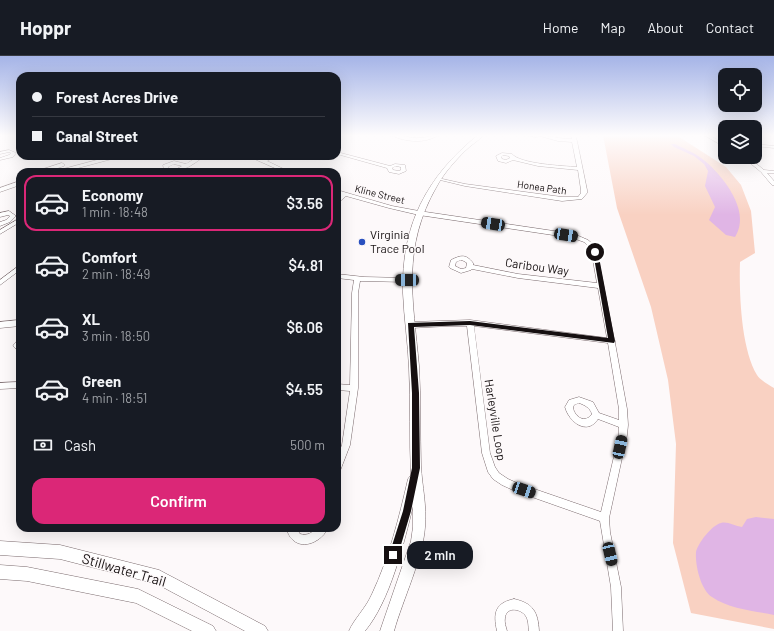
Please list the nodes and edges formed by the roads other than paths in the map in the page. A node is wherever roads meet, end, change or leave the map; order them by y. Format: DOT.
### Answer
graph roads {
  1 [pos="75,162"];
  2 [pos="96,162"];
  3 [pos="191,162"];
  4 [pos="266,162"];
  5 [pos="370,162"];
  6 [pos="452,162"];
  7 [pos="525,162"];
  8 [pos="578,162"];
  9 [pos="754,164"];
  10 [pos="185,165"];
  11 [pos="390,167"];
  12 [pos="52,168"];
  13 [pos="71,168"];
  14 [pos="166,168"];
  15 [pos="180,168"];
  16 [pos="279,168"];
  17 [pos="579,169"];
  18 [pos="763,171"];
  19 [pos="774,172"];
  20 [pos="16,179"];
  21 [pos="438,179"];
  22 [pos="0,184"];
  23 [pos="16,184"];
  24 [pos="774,184"];
  25 [pos="0,190"];
  26 [pos="341,193"];
  27 [pos="345,194"];
  28 [pos="341,198"];
  29 [pos="419,213"];
  30 [pos="0,215"];
  31 [pos="16,221"];
  32 [pos="11,222"];
  33 [pos="0,224"];
  34 [pos="0,232"];
  35 [pos="471,267"];
  36 [pos="16,270"];
  37 [pos="341,277"];
  38 [pos="357,279"];
  39 [pos="407,280"];
  40 [pos="0,283"];
  41 [pos="602,286"];
  42 [pos="16,323"];
  43 [pos="470,323"];
  44 [pos="0,325"];
  45 [pos="411,325"];
  46 [pos="612,341"];
  47 [pos="16,385"];
  48 [pos="0,386"];
  49 [pos="341,387"];
  50 [pos="354,388"];
  51 [pos="596,415"];
  52 [pos="624,425"];
  53 [pos="341,458"];
  54 [pos="416,468"];
  55 [pos="604,518"];
  56 [pos="293,532"];
  57 [pos="320,532"];
  58 [pos="398,543"];
  59 [pos="0,548"];
  60 [pos="414,549"];
  61 [pos="0,572"];
  62 [pos="208,631"];
  63 [pos="260,631"];
  64 [pos="356,631"];
  65 [pos="387,631"];
  66 [pos="502,631"];
  67 [pos="534,631"];
  68 [pos="618,631"];
  1 -- 12 [label="main road"];
  2 -- 13 [label="main road"];
  3 -- 10 [label="street"];
  4 -- 16 [label="street"];
  5 -- 11 [label="street"];
  6 -- 21 [label="street"];
  7 -- 17 [label="street"];
  8 -- 17 [label="street, Honea Path"];
  9 -- 18 [label="street"];
  10 -- 14 [label="street"];
  10 -- 15 [label="street"];
  17 -- 21 [label="street, Honea Path"];
  18 -- 19 [label="street"];
  18 -- 24 [label="street"];
  20 -- 22 [label="main road"];
  21 -- 29 [label="street"];
  23 -- 25 [label="main road"];
  26 -- 27 [label="street, Kline Street"];
  27 -- 28 [label="street"];
  27 -- 29 [label="street, Kline Street"];
  29 -- 39 [label="street"];
  29 -- 41 [label="street, Kline Street"];
  30 -- 32 [label="street"];
  31 -- 32 [label="street"];
  32 -- 33 [label="street"];
  32 -- 34 [label="street"];
  35 -- 41 [label="street, Caribou Way"];
  36 -- 40 [label="street"];
  37 -- 38 [label="street"];
  38 -- 39 [label="street"];
  38 -- 50 [label="street"];
  39 -- 45 [label="street"];
  41 -- 46 [label="street, Kline Street"];
  42 -- 44 [label="street"];
  43 -- 45 [label="street"];
  43 -- 46 [label="street"];
  43 -- 55 [label="street, Harleyville Loop"];
  45 -- 54 [label="street"];
  46 -- 52 [label="street, Kline Street"];
  47 -- 48 [label="street"];
  49 -- 50 [label="street"];
  50 -- 53 [label="street"];
  51 -- 52 [label="street"];
  52 -- 55 [label="street, Kline Street"];
  54 -- 58 [label="street"];
  54 -- 60 [label="street"];
  55 -- 68 [label="street"];
  56 -- 57 [label="street"];
  58 -- 60 [label="street"];
  58 -- 64 [label="street"];
  59 -- 63 [label="main road, Stillwater Trail"];
  60 -- 65 [label="street"];
  61 -- 62 [label="main road, Stillwater Trail"];
  66 -- 67 [label="street"];
}
